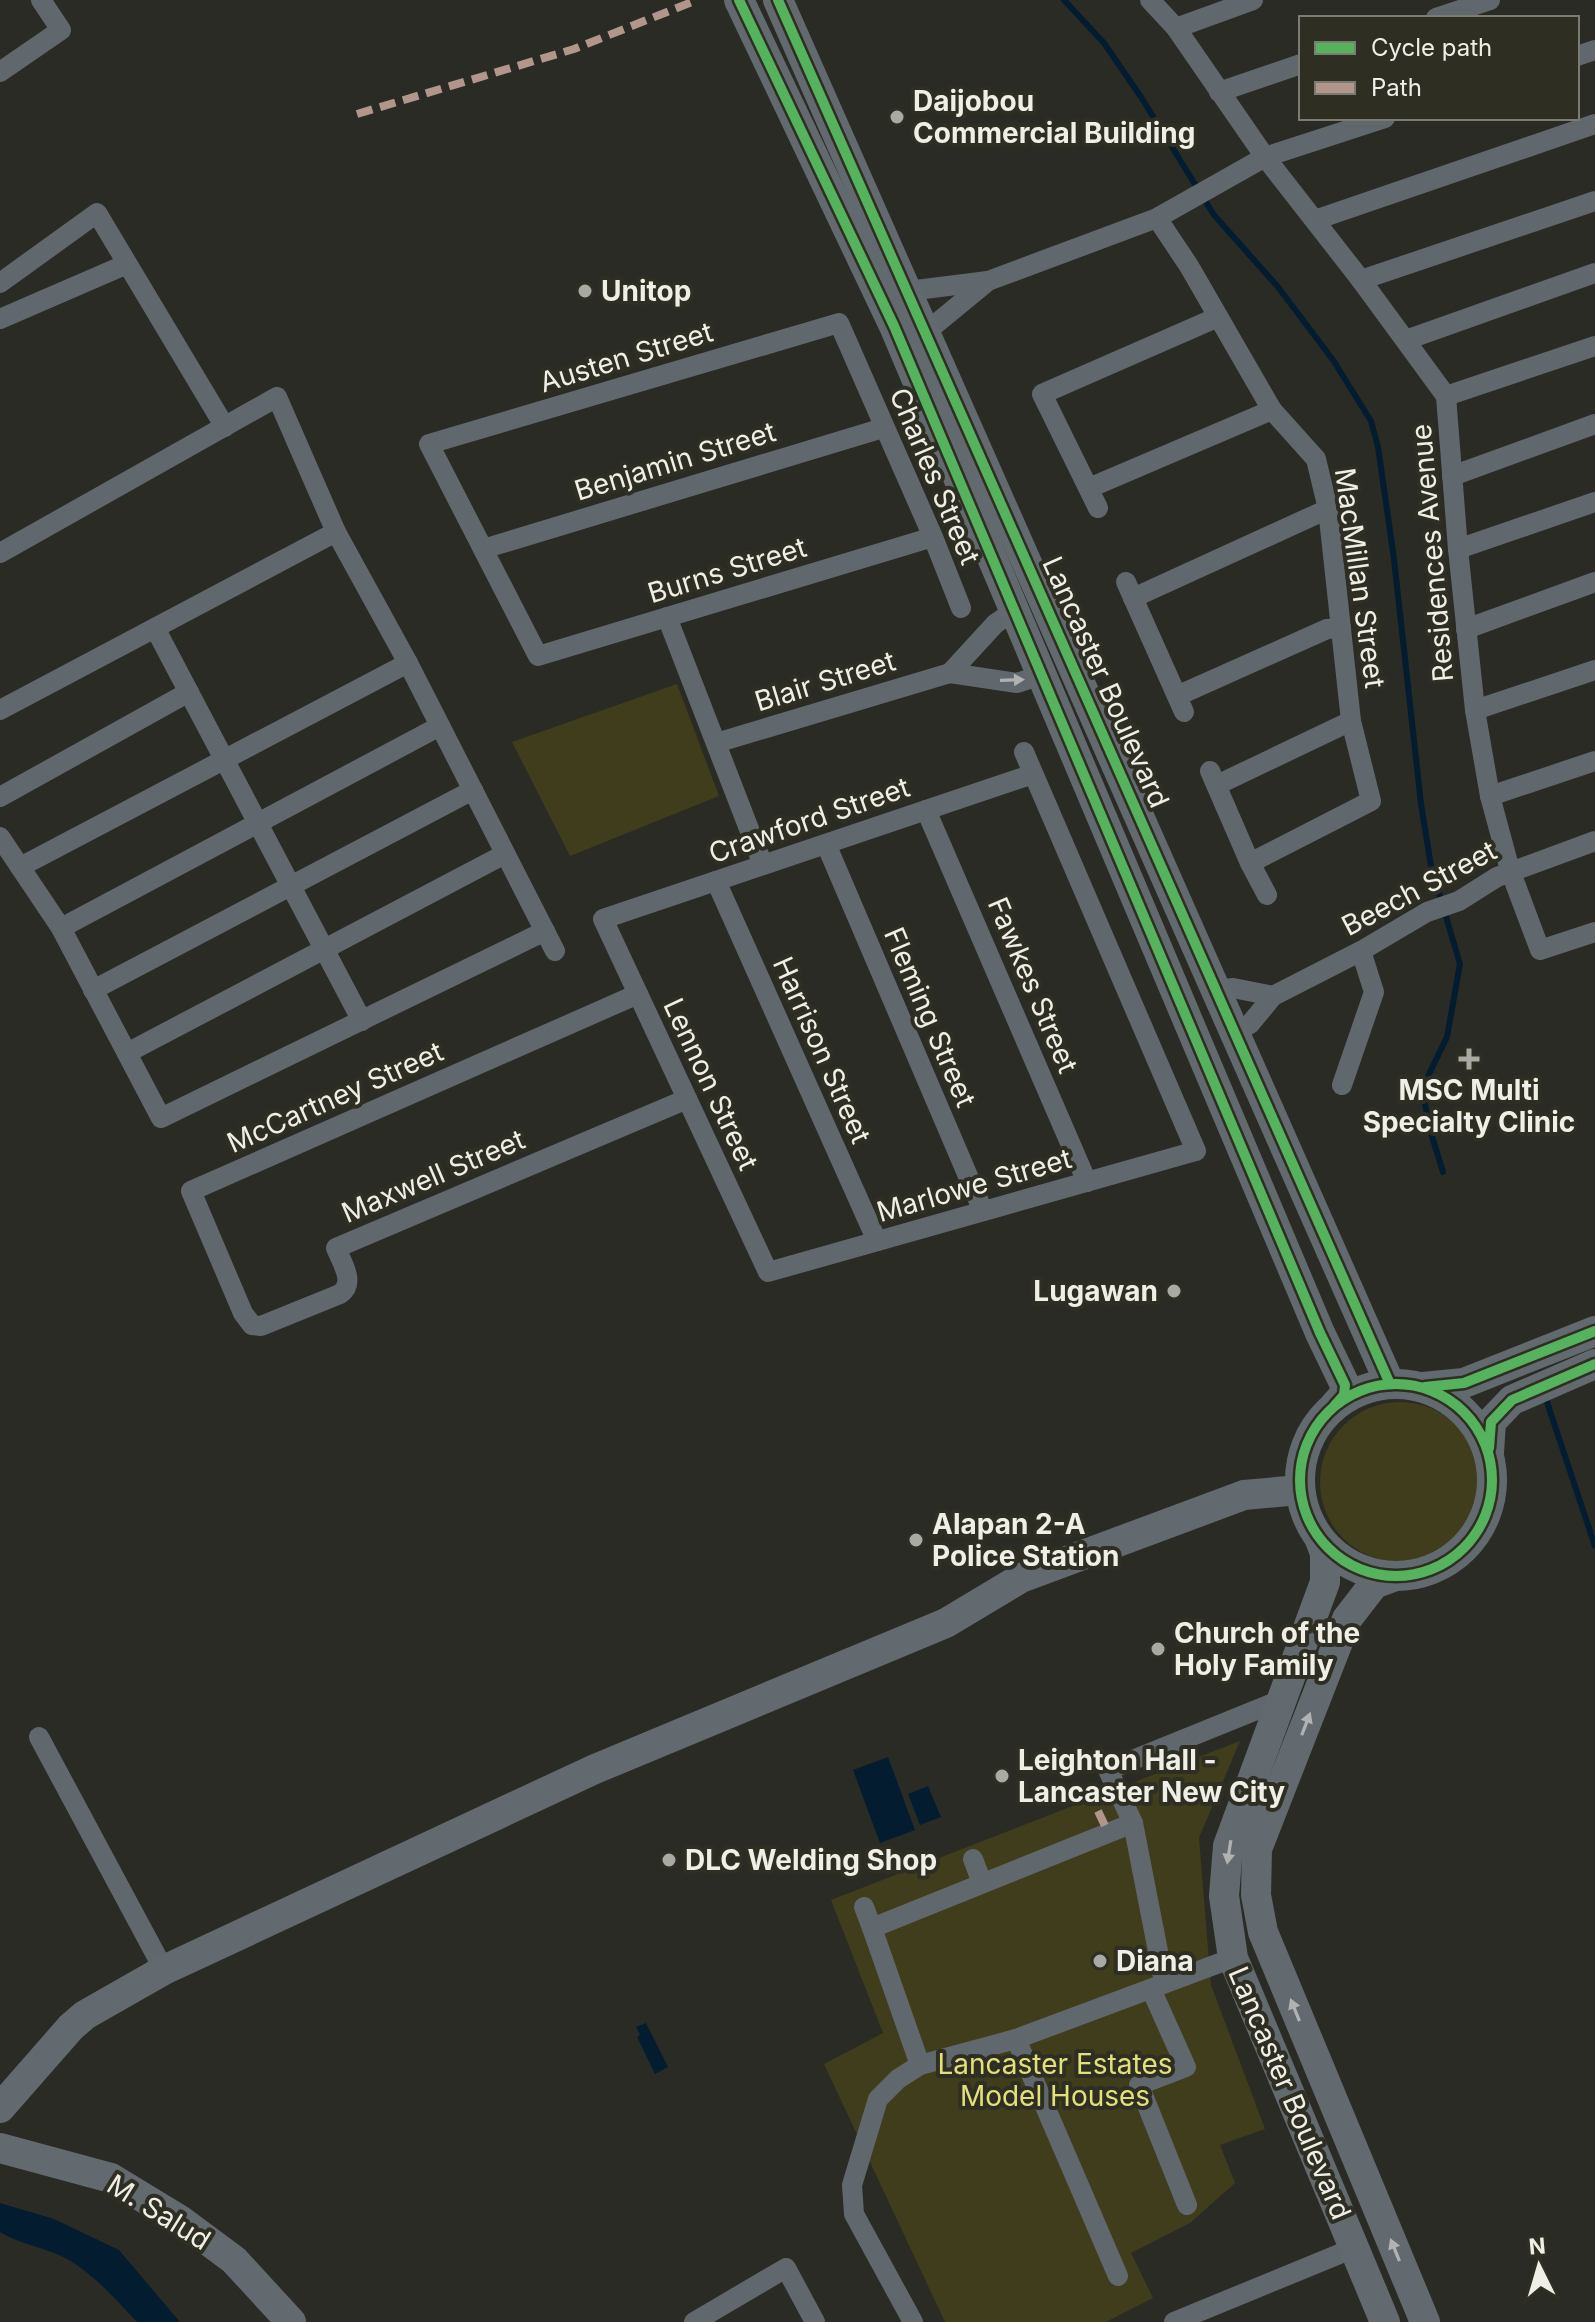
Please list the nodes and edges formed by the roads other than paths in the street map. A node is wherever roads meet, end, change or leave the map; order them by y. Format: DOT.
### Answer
graph roads {
  1 [pos="41,0"];
  2 [pos="739,0"];
  3 [pos="778,0"];
  4 [pos="1150,0"];
  5 [pos="1253,0"];
  6 [pos="1490,0"];
  7 [pos="1442,16"];
  8 [pos="1176,28"];
  9 [pos="1299,65"];
  10 [pos="0,72"];
  11 [pos="1219,92"];
  12 [pos="1379,120"];
  13 [pos="1595,124"];
  14 [pos="1265,157"];
  15 [pos="1595,201"];
  16 [pos="1157,218"];
  17 [pos="1315,220"];
  18 [pos="127,264"];
  19 [pos="1595,273"];
  20 [pos="1361,280"];
  21 [pos="988,281"];
  22 [pos="0,283"];
  23 [pos="908,291"];
  24 [pos="1218,317"];
  25 [pos="0,319"];
  26 [pos="839,323"];
  27 [pos="926,332"];
  28 [pos="1406,340"];
  29 [pos="1595,346"];
  30 [pos="1446,396"];
  31 [pos="1272,410"];
  32 [pos="1595,424"];
  33 [pos="225,427"];
  34 [pos="883,428"];
  35 [pos="1452,476"];
  36 [pos="1089,488"];
  37 [pos="1595,502"];
  38 [pos="1098,508"];
  39 [pos="1328,509"];
  40 [pos="336,532"];
  41 [pos="933,537"];
  42 [pos="483,549"];
  43 [pos="1458,549"];
  44 [pos="0,553"];
  45 [pos="1595,582"];
  46 [pos="961,608"];
  47 [pos="1015,610"];
  48 [pos="667,617"];
  49 [pos="155,628"];
  50 [pos="1341,628"];
  51 [pos="1466,629"];
  52 [pos="408,663"];
  53 [pos="1595,670"];
  54 [pos="950,673"];
  55 [pos="1042,675"];
  56 [pos="189,692"];
  57 [pos="0,710"];
  58 [pos="1475,710"];
  59 [pos="1351,721"];
  60 [pos="440,726"];
  61 [pos="716,743"];
  62 [pos="1024,752"];
  63 [pos="225,760"];
  64 [pos="1595,761"];
  65 [pos="1033,774"];
  66 [pos="473,790"];
  67 [pos="1490,796"];
  68 [pos="0,797"];
  69 [pos="926,810"];
  70 [pos="258,823"];
  71 [pos="0,837"];
  72 [pos="1595,841"];
  73 [pos="826,844"];
  74 [pos="505,854"];
  75 [pos="1250,863"];
  76 [pos="763,865"];
  77 [pos="20,867"];
  78 [pos="1504,874"];
  79 [pos="716,881"];
  80 [pos="291,886"];
  81 [pos="1267,895"];
  82 [pos="603,919"];
  83 [pos="61,928"];
  84 [pos="545,931"];
  85 [pos="1595,932"];
  86 [pos="324,949"];
  87 [pos="555,951"];
  88 [pos="1361,951"];
  89 [pos="93,990"];
  90 [pos="1216,990"];
  91 [pos="638,994"];
  92 [pos="1273,996"];
  93 [pos="362,1021"];
  94 [pos="1235,1032"];
  95 [pos="127,1053"];
  96 [pos="1342,1085"];
  97 [pos="687,1099"];
  98 [pos="1087,1182"];
  99 [pos="983,1211"];
  100 [pos="877,1241"];
  101 [pos="768,1272"];
  102 [pos="252,1325"];
  103 [pos="1595,1331"];
  104 [pos="1595,1364"];
  105 [pos="1390,1384"];
  106 [pos="1422,1387"];
  107 [pos="1335,1405"];
  108 [pos="1489,1452"];
  109 [pos="1299,1490"];
  110 [pos="1320,1540"];
  111 [pos="1393,1577"];
  112 [pos="1281,1700"];
  113 [pos="39,1737"];
  114 [pos="1133,1823"];
  115 [pos="973,1859"];
  116 [pos="982,1883"];
  117 [pos="864,1907"];
  118 [pos="872,1928"];
  119 [pos="1233,1958"];
  120 [pos="164,1970"];
  121 [pos="1158,1986"];
  122 [pos="1016,2039"];
  123 [pos="920,2065"];
  124 [pos="0,2108"];
  125 [pos="0,2148"];
  126 [pos="1187,2205"];
  127 [pos="1354,2248"];
  128 [pos="1118,2276"];
  129 [pos="291,2322"];
  130 [pos="694,2322"];
  131 [pos="815,2322"];
  132 [pos="913,2322"];
  133 [pos="1174,2322"];
  134 [pos="1385,2322"];
  135 [pos="1425,2322"];
  1 -- 10 [label="street"];
  2 -- 47 [label="main road, Lancaster Boulevard"];
  3 -- 23 [label="main road, Lancaster Boulevard"];
  4 -- 8 [label="street, Residences Avenue"];
  5 -- 8 [label="street"];
  6 -- 7 [label="street"];
  8 -- 11 [label="street, Residences Avenue"];
  9 -- 11 [label="street"];
  11 -- 14 [label="street, Residences Avenue"];
  12 -- 14 [label="street"];
  13 -- 17 [label="street"];
  14 -- 16 [label="street"];
  14 -- 17 [label="street, Residences Avenue"];
  15 -- 20 [label="street"];
  16 -- 21 [label="street"];
  16 -- 24 [label="street, MacMillan Street"];
  17 -- 20 [label="street, Residences Avenue"];
  18 -- 22 [label="street"];
  18 -- 25 [label="street"];
  18 -- 33 [label="street"];
  19 -- 28 [label="street"];
  20 -- 28 [label="street, Residences Avenue"];
  21 -- 23 [label="street"];
  21 -- 27 [label="street"];
  23 -- 27 [label="main road, Lancaster Boulevard"];
  24 -- 31 [label="street, MacMillan Street"];
  24 -- 36 [label="street"];
  26 -- 34 [label="street, Charles Street"];
  26 -- 42 [label="street, Austen Street"];
  27 -- 90 [label="main road, Lancaster Boulevard"];
  28 -- 30 [label="street, Residences Avenue"];
  29 -- 30 [label="street"];
  30 -- 35 [label="street, Residences Avenue"];
  31 -- 36 [label="street"];
  31 -- 39 [label="street, MacMillan Street"];
  32 -- 35 [label="street"];
  33 -- 40 [label="street"];
  33 -- 44 [label="street"];
  34 -- 41 [label="street, Charles Street"];
  34 -- 42 [label="street, Benjamin Street"];
  35 -- 43 [label="street, Residences Avenue"];
  36 -- 38 [label="street"];
  37 -- 43 [label="street"];
  39 -- 50 [label="street, MacMillan Street"];
  39 -- 50 [label="street"];
  40 -- 49 [label="street"];
  40 -- 52 [label="street"];
  41 -- 46 [label="street, Charles Street"];
  41 -- 48 [label="street, Burns Street"];
  42 -- 48 [label="street, Burns Street"];
  43 -- 51 [label="street, Residences Avenue"];
  45 -- 51 [label="street"];
  47 -- 54 [label="street"];
  47 -- 55 [label="main road, Lancaster Boulevard"];
  48 -- 61 [label="street"];
  49 -- 56 [label="street"];
  49 -- 57 [label="street"];
  50 -- 59 [label="street, MacMillan Street"];
  51 -- 58 [label="street, Residences Avenue"];
  52 -- 60 [label="street"];
  52 -- 63 [label="street"];
  53 -- 58 [label="street"];
  54 -- 55 [label="street, Blair Street, one-way"];
  54 -- 61 [label="street, Blair Street"];
  55 -- 107 [label="main road, Lancaster Boulevard"];
  56 -- 63 [label="street"];
  56 -- 68 [label="street"];
  58 -- 67 [label="street, Residences Avenue"];
  59 -- 75 [label="street, MacMillan Street"];
  59 -- 75 [label="street"];
  60 -- 66 [label="street"];
  60 -- 70 [label="street"];
  61 -- 76 [label="street"];
  62 -- 65 [label="street"];
  63 -- 70 [label="street"];
  63 -- 77 [label="street"];
  64 -- 67 [label="street"];
  65 -- 69 [label="street, Crawford Street"];
  65 -- 98 [label="street, Marlowe Street"];
  66 -- 74 [label="street"];
  66 -- 80 [label="street"];
  67 -- 78 [label="street, Residences Avenue"];
  69 -- 73 [label="street, Crawford Street"];
  69 -- 98 [label="street, Fawkes Street"];
  70 -- 80 [label="street"];
  70 -- 83 [label="street"];
  71 -- 77 [label="street"];
  72 -- 78 [label="street, Beech Street"];
  73 -- 76 [label="street, Crawford Street"];
  73 -- 99 [label="street, Fleming Street"];
  74 -- 84 [label="street"];
  74 -- 86 [label="street"];
  75 -- 81 [label="street"];
  76 -- 79 [label="street, Crawford Street"];
  77 -- 83 [label="street"];
  78 -- 85 [label="street, Residences Avenue"];
  78 -- 88 [label="street, Beech Street"];
  79 -- 82 [label="street, Crawford Street"];
  79 -- 100 [label="street, Harrison Street"];
  80 -- 86 [label="street"];
  80 -- 89 [label="street"];
  82 -- 91 [label="street, Lennon Street"];
  83 -- 89 [label="street"];
  84 -- 87 [label="street"];
  84 -- 93 [label="street"];
  86 -- 93 [label="street"];
  86 -- 95 [label="street"];
  88 -- 92 [label="street, Beech Street"];
  88 -- 96 [label="street"];
  89 -- 95 [label="street"];
  90 -- 92 [label="street"];
  90 -- 94 [label="main road, Lancaster Boulevard"];
  91 -- 97 [label="street, Lennon Street"];
  91 -- 102 [label="street, McCartney Street"];
  92 -- 94 [label="street, Beech Street"];
  93 -- 95 [label="street"];
  94 -- 105 [label="main road, Lancaster Boulevard"];
  97 -- 101 [label="street, Lennon Street"];
  97 -- 102 [label="street, Maxwell Street"];
  98 -- 99 [label="street, Marlowe Street"];
  99 -- 100 [label="street, Marlowe Street"];
  100 -- 101 [label="street, Marlowe Street"];
  103 -- 106 [label="main road"];
  104 -- 108 [label="main road"];
  105 -- 106 [label="main road"];
  105 -- 107 [label="main road"];
  106 -- 108 [label="main road"];
  107 -- 109 [label="main road"];
  108 -- 111 [label="main road"];
  109 -- 110 [label="main road"];
  109 -- 120 [label="main road"];
  110 -- 111 [label="main road"];
  110 -- 112 [label="main road, Lancaster Boulevard"];
  135 -- 111 [label="main road, Lancaster Boulevard, one-way"];
  112 -- 114 [label="street"];
  112 -- 119 [label="main road, Lancaster Boulevard, one-way"];
  113 -- 120 [label="street"];
  114 -- 116 [label="street"];
  114 -- 121 [label="street"];
  115 -- 116 [label="street"];
  116 -- 118 [label="street"];
  117 -- 118 [label="street"];
  118 -- 123 [label="street"];
  119 -- 121 [label="street"];
  119 -- 127 [label="main road, Lancaster Boulevard"];
  120 -- 124 [label="main road"];
  121 -- 122 [label="street"];
  121 -- 126 [label="street"];
  122 -- 123 [label="street"];
  122 -- 128 [label="street"];
  123 -- 132 [label="street"];
  125 -- 129 [label="main road, M. Salud"];
  127 -- 133 [label="street"];
  127 -- 134 [label="main road, Lancaster Boulevard"];
  130 -- 131 [label="street"];
}
